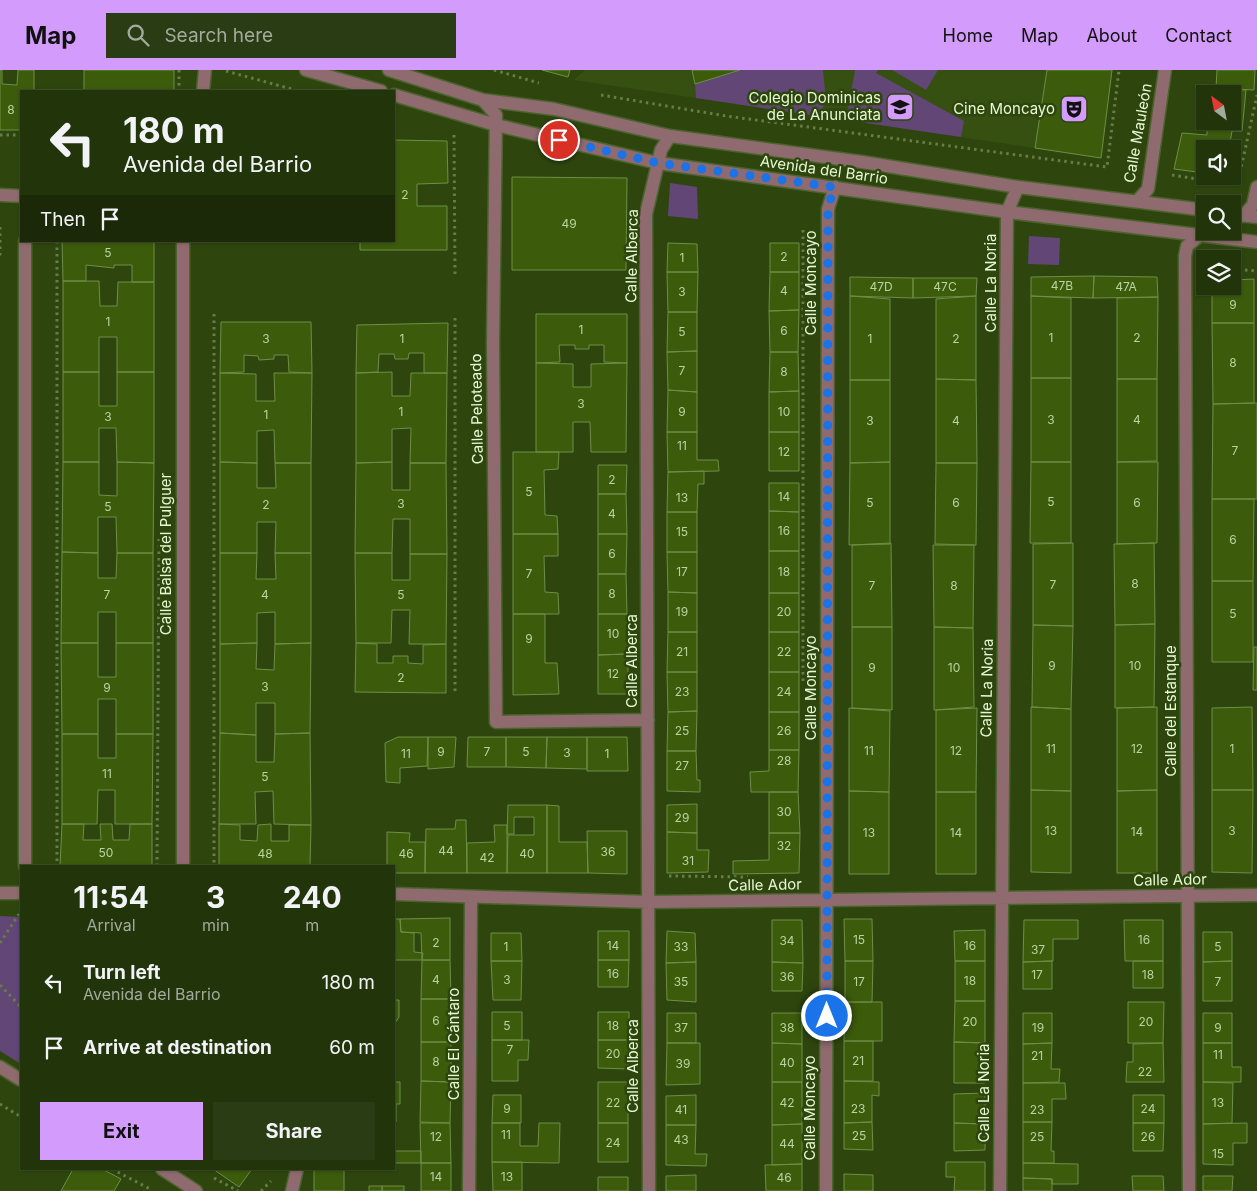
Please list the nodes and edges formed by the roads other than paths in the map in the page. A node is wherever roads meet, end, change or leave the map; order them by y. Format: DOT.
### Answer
graph roads {
  1 [pos="205,70"];
  2 [pos="306,70"];
  3 [pos="389,70"];
  4 [pos="1165,70"];
  5 [pos="203,90"];
  6 [pos="377,90"];
  7 [pos="395,95"];
  8 [pos="484,100"];
  9 [pos="496,125"];
  10 [pos="670,136"];
  11 [pos="658,163"];
  12 [pos="834,187"];
  13 [pos="1018,187"];
  14 [pos="1257,187"];
  15 [pos="0,195"];
  16 [pos="20,196"];
  17 [pos="1138,200"];
  18 [pos="1196,209"];
  19 [pos="1007,212"];
  20 [pos="1241,213"];
  21 [pos="1241,215"];
  22 [pos="1257,218"];
  23 [pos="1196,236"];
  24 [pos="1196,238"];
  25 [pos="1238,240"];
  26 [pos="25,242"];
  27 [pos="183,242"];
  28 [pos="1257,242"];
  29 [pos="648,720"];
  30 [pos="26,865"];
  31 [pos="183,865"];
  32 [pos="0,893"];
  33 [pos="20,893"];
  34 [pos="395,894"];
  35 [pos="1188,896"];
  36 [pos="1257,896"];
  37 [pos="471,897"];
  38 [pos="1001,898"];
  39 [pos="827,900"];
  40 [pos="649,902"];
  41 [pos="0,1067"];
  42 [pos="20,1079"];
  43 [pos="164,1170"];
  44 [pos="297,1170"];
  45 [pos="196,1191"];
  46 [pos="292,1191"];
  47 [pos="469,1191"];
  48 [pos="649,1191"];
  49 [pos="826,1191"];
  50 [pos="1000,1191"];
  51 [pos="1189,1191"];
  1 -- 5 [label="street"];
  2 -- 6 [label="street"];
  3 -- 8 [label="street, Avenida del Barrio"];
  4 -- 17 [label="street, Calle Mauleón"];
  7 -- 9 [label="street, Avenida del Barrio"];
  8 -- 9 [label="street, Calle Peloteado"];
  8 -- 10 [label="street, Avenida del Barrio"];
  9 -- 11 [label="street, Avenida del Barrio"];
  9 -- 29 [label="street, Calle Peloteado"];
  10 -- 11 [label="street, Calle Alberca"];
  10 -- 13 [label="street, Avenida del Barrio"];
  11 -- 12 [label="street, Avenida del Barrio"];
  11 -- 29 [label="street, Calle Alberca"];
  12 -- 19 [label="street, Avenida del Barrio"];
  12 -- 39 [label="street, Calle Moncayo"];
  13 -- 17 [label="street, Avenida del Barrio"];
  13 -- 19 [label="street, Calle La Noria"];
  14 -- 20 [label="street"];
  15 -- 16 [label="street"];
  17 -- 18 [label="street, Avenida del Barrio"];
  19 -- 23 [label="street, Avenida del Barrio"];
  19 -- 38 [label="street, Calle La Noria"];
  21 -- 22 [label="street"];
  24 -- 35 [label="street, Calle del Estanque"];
  25 -- 28 [label="street, Avenida del Barrio"];
  26 -- 30 [label="street"];
  27 -- 31 [label="street, Calle Balsa del Pulguer"];
  29 -- 40 [label="street, Calle Alberca"];
  32 -- 33 [label="street"];
  34 -- 37 [label="street, Calle Ador"];
  35 -- 36 [label="street, Calle Ador"];
  35 -- 38 [label="street, Calle Ador"];
  35 -- 51 [label="street, Calle del Estanque"];
  37 -- 40 [label="street, Calle Ador"];
  37 -- 47 [label="street, Calle El Cántaro"];
  38 -- 39 [label="street, Calle Ador"];
  38 -- 50 [label="street, Calle La Noria"];
  39 -- 40 [label="street, Calle Ador"];
  39 -- 49 [label="street, Calle Moncayo"];
  40 -- 48 [label="street, Calle Alberca"];
  41 -- 42 [label="street"];
  43 -- 45 [label="street"];
  44 -- 46 [label="street"];
}
